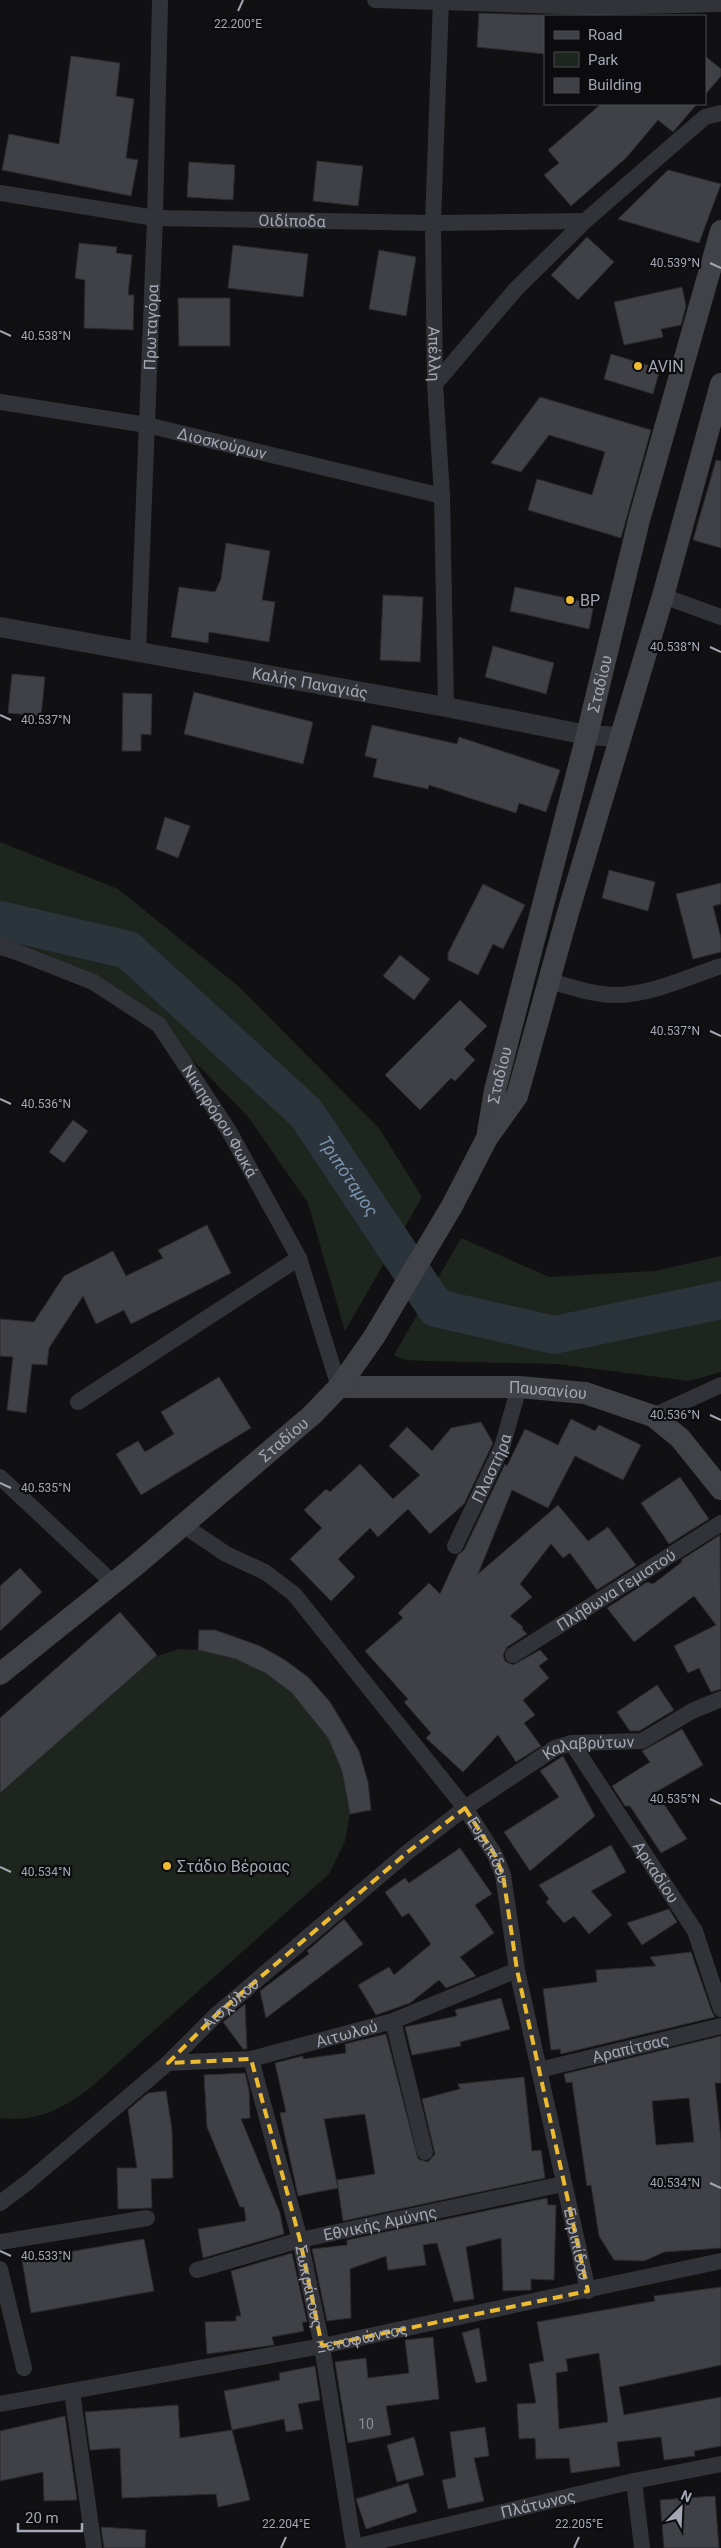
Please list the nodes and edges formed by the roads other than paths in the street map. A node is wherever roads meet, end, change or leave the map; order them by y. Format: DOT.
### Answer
graph roads {
  1 [pos="160,0"];
  2 [pos="375,0"];
  3 [pos="441,1"];
  4 [pos="721,4"];
  5 [pos="721,113"];
  6 [pos="0,193"];
  7 [pos="155,218"];
  8 [pos="584,221"];
  9 [pos="433,223"];
  10 [pos="721,231"];
  11 [pos="434,384"];
  12 [pos="721,384"];
  13 [pos="0,402"];
  14 [pos="147,425"];
  15 [pos="442,496"];
  16 [pos="663,596"];
  17 [pos="721,617"];
  18 [pos="0,627"];
  19 [pos="138,653"];
  20 [pos="446,707"];
  21 [pos="587,735"];
  22 [pos="620,737"];
  23 [pos="0,947"];
  24 [pos="721,966"];
  25 [pos="549,981"];
  26 [pos="486,1138"];
  27 [pos="299,1258"];
  28 [pos="721,1385"];
  29 [pos="339,1387"];
  30 [pos="519,1387"];
  31 [pos="78,1402"];
  32 [pos="653,1416"];
  33 [pos="0,1477"];
  34 [pos="721,1489"];
  35 [pos="721,1523"];
  36 [pos="183,1524"];
  37 [pos="455,1546"];
  38 [pos="112,1582"];
  39 [pos="513,1655"];
  40 [pos="0,1674"];
  41 [pos="721,1700"];
  42 [pos="572,1744"];
  43 [pos="465,1808"];
  44 [pos="518,1970"];
  45 [pos="721,2009"];
  46 [pos="393,2021"];
  47 [pos="721,2026"];
  48 [pos="251,2059"];
  49 [pos="168,2063"];
  50 [pos="539,2070"];
  51 [pos="424,2152"];
  52 [pos="564,2184"];
  53 [pos="0,2203"];
  54 [pos="147,2218"];
  55 [pos="300,2240"];
  56 [pos="0,2242"];
  57 [pos="721,2261"];
  58 [pos="0,2269"];
  59 [pos="197,2270"];
  60 [pos="588,2291"];
  61 [pos="322,2346"];
  62 [pos="24,2368"];
  63 [pos="72,2392"];
  64 [pos="0,2404"];
  65 [pos="721,2464"];
  66 [pos="634,2481"];
  67 [pos="94,2548"];
  68 [pos="354,2548"];
  69 [pos="642,2548"];
  1 -- 7 [label="street, Πρωταγόρα"];
  2 -- 3 [label="street"];
  3 -- 4 [label="street"];
  3 -- 9 [label="street, Απέλλη"];
  5 -- 8 [label="street"];
  6 -- 7 [label="street, Οιδίποδα"];
  7 -- 9 [label="street, Οιδίποδα"];
  7 -- 14 [label="street, Πρωταγόρα"];
  8 -- 9 [label="street, Οιδίποδα"];
  8 -- 11 [label="street"];
  9 -- 11 [label="street, Απέλλη"];
  10 -- 21 [label="main road, Σταδίου"];
  11 -- 15 [label="street, Απέλλη"];
  12 -- 16 [label="main road, Σταδίου"];
  13 -- 14 [label="street, Διοσκούρων"];
  14 -- 15 [label="street, Διοσκούρων"];
  14 -- 19 [label="street, Πρωταγόρα"];
  15 -- 20 [label="street, Απέλλη"];
  16 -- 17 [label="street"];
  16 -- 22 [label="main road, Σταδίου"];
  18 -- 19 [label="street, Καλής Παναγιάς"];
  19 -- 20 [label="street, Καλής Παναγιάς"];
  20 -- 21 [label="street, Καλής Παναγιάς"];
  21 -- 22 [label="street, Καλής Παναγιάς"];
  21 -- 26 [label="main road, Σταδίου"];
  22 -- 25 [label="main road, Σταδίου"];
  23 -- 27 [label="street, Νικηφόρου Φωκά"];
  24 -- 25 [label="street"];
  25 -- 26 [label="main road, Σταδίου"];
  26 -- 29 [label="main road, Σταδίου"];
  27 -- 29 [label="street, Νικηφόρου Φωκά"];
  27 -- 31 [label="street"];
  28 -- 32 [label="street"];
  29 -- 30 [label="main road, Παυσανίου"];
  29 -- 36 [label="main road, Σταδίου"];
  30 -- 32 [label="main road, Παυσανίου"];
  30 -- 37 [label="street, Πλαστήρα"];
  32 -- 34 [label="main road, Παυσανίου"];
  33 -- 38 [label="street"];
  35 -- 39 [label="street, Πλήθωνα Γεμιστού"];
  36 -- 38 [label="main road, Σταδίου"];
  36 -- 43 [label="street, Ευριπίδου"];
  38 -- 40 [label="main road, Σταδίου"];
  41 -- 42 [label="street, Καλαβρύτων"];
  42 -- 43 [label="street, Καλαβρύτων"];
  42 -- 45 [label="street, Αρκαδίου"];
  43 -- 44 [label="street, Ευριπίδου"];
  43 -- 49 [label="street, Αισχύλου"];
  44 -- 46 [label="street, Αιτωλού"];
  44 -- 50 [label="street, Ευριπίδου"];
  46 -- 48 [label="street, Αιτωλού"];
  46 -- 51 [label="street"];
  47 -- 50 [label="street, Αραπίτσας"];
  48 -- 49 [label="street, Αιτωλού"];
  48 -- 55 [label="street, Σωκράτους"];
  49 -- 53 [label="street, Αισχύλου"];
  50 -- 52 [label="street, Ευριπίδου"];
  52 -- 55 [label="street, Εθνικής Αμύνης"];
  52 -- 60 [label="street, Ευριπίδου"];
  54 -- 56 [label="street"];
  55 -- 59 [label="street, Εθνικής Αμύνης"];
  55 -- 61 [label="street, Σωκράτους"];
  57 -- 60 [label="street, Ξενοφώντος"];
  58 -- 62 [label="street"];
  60 -- 61 [label="street, Ξενοφώντος"];
  61 -- 63 [label="street, Ξενοφώντος"];
  61 -- 68 [label="street, Σωκράτους"];
  63 -- 64 [label="street, Ξενοφώντος"];
  63 -- 67 [label="street"];
  65 -- 66 [label="street, Πλάτωνος"];
  66 -- 68 [label="street, Πλάτωνος"];
  66 -- 69 [label="street"];
}
